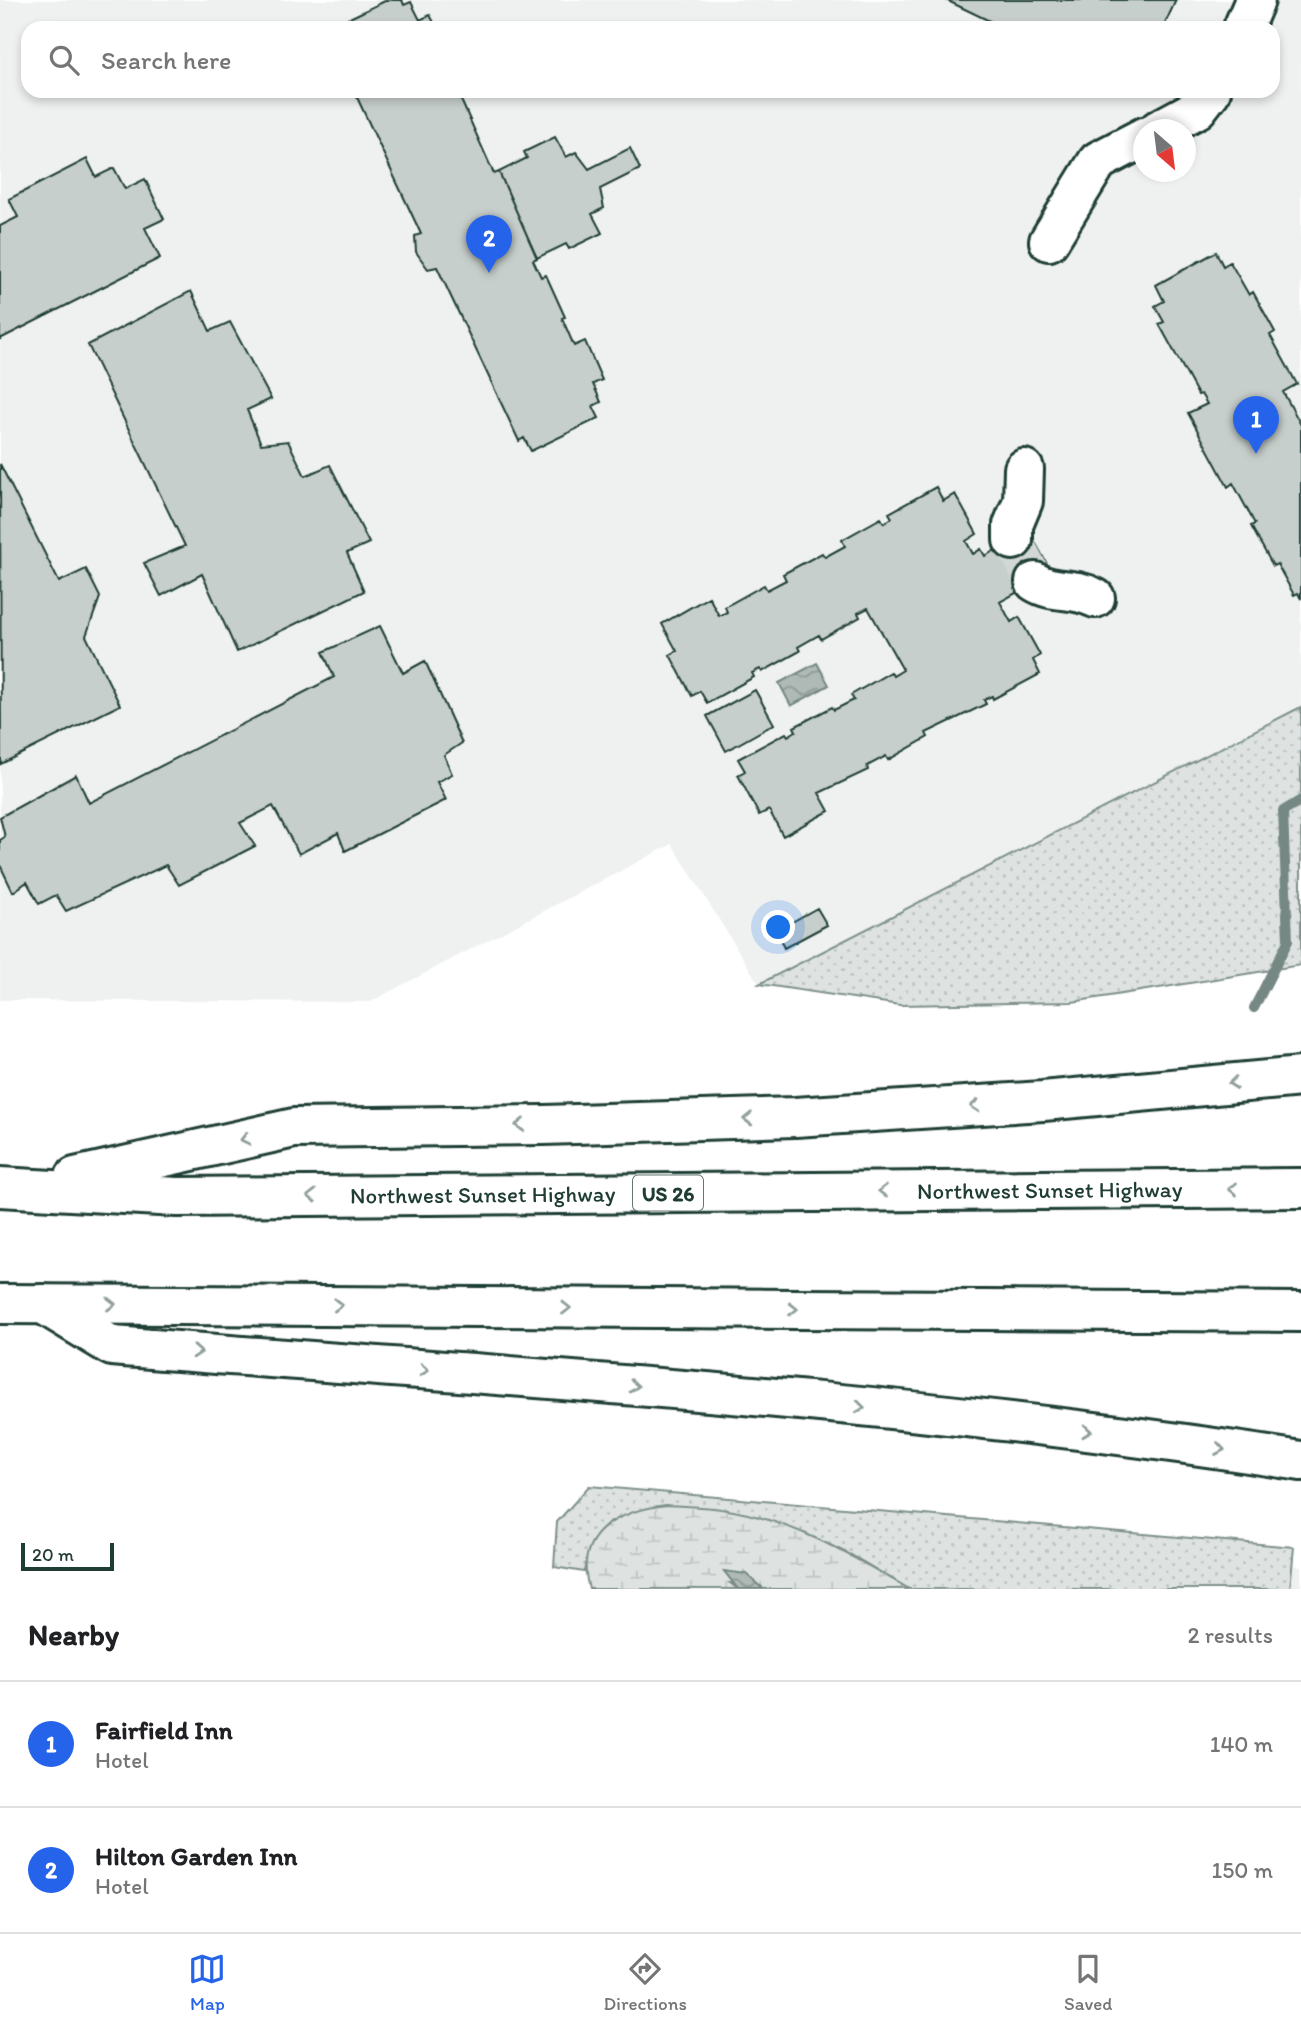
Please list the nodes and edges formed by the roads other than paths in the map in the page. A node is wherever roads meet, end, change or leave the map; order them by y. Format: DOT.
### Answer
graph roads {
  1 [pos="1255,0"];
  2 [pos="1246,21"];
  3 [pos="1206,98"];
  4 [pos="1178,119"];
  5 [pos="1133,142"];
  6 [pos="1049,241"];
  7 [pos="1024,469"];
  8 [pos="1013,540"];
  9 [pos="1035,582"];
  10 [pos="1095,598"];
  11 [pos="1301,1077"];
  12 [pos="18,1186"];
  13 [pos="1301,1188"];
  14 [pos="0,1304"];
  15 [pos="43,1304"];
  16 [pos="1301,1312"];
  17 [pos="1301,1461"];
  1 -- 2 [label="main road"];
  3 -- 4 [label="main road"];
  5 -- 6 [label="main road"];
  7 -- 8 [label="main road"];
  9 -- 10 [label="main road"];
  11 -- 12 [label="main road, one-way"];
  13 -- 12 [label="main road, Northwest Sunset Highway / US 26, one-way"];
  14 -- 15 [label="main road"];
  15 -- 16 [label="main road, one-way"];
  15 -- 17 [label="main road, one-way"];
}
